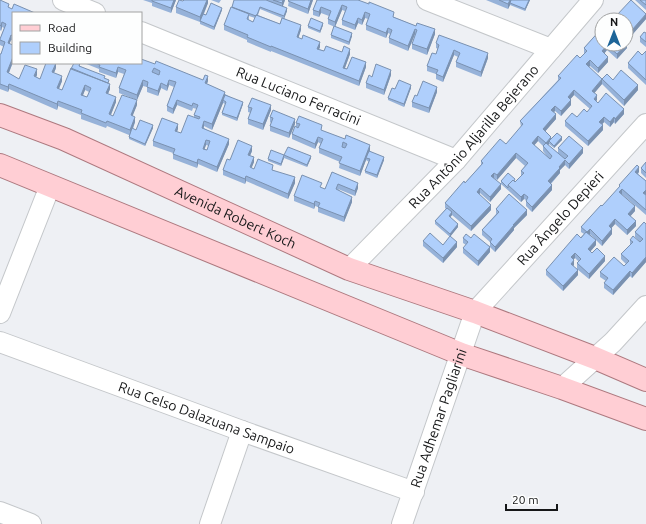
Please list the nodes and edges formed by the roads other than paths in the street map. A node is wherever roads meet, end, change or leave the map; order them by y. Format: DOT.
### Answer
graph roads {
  1 [pos="63,0"];
  2 [pos="427,0"];
  3 [pos="594,0"];
  4 [pos="93,12"];
  5 [pos="142,32"];
  6 [pos="551,49"];
  7 [pos="0,115"];
  8 [pos="646,124"];
  9 [pos="456,160"];
  10 [pos="0,165"];
  11 [pos="50,186"];
  12 [pos="349,268"];
  13 [pos="646,306"];
  14 [pos="475,312"];
  15 [pos="0,313"];
  16 [pos="0,342"];
  17 [pos="461,354"];
  18 [pos="595,358"];
  19 [pos="646,380"];
  20 [pos="562,388"];
  21 [pos="646,419"];
  22 [pos="242,431"];
  23 [pos="414,492"];
  24 [pos="0,512"];
  25 [pos="31,524"];
  26 [pos="210,524"];
  27 [pos="402,524"];
  1 -- 4 [label="street"];
  2 -- 6 [label="street"];
  3 -- 6 [label="street, Rua Antônio Aljarilla Bejerano"];
  5 -- 9 [label="street, Rua Luciano Ferracini"];
  6 -- 9 [label="street, Rua Antônio Aljarilla Bejerano"];
  7 -- 12 [label="main road, Avenida Robert Koch"];
  8 -- 14 [label="street, Rua Ângelo Depieri"];
  9 -- 12 [label="street, Rua Antônio Aljarilla Bejerano"];
  10 -- 11 [label="main road"];
  11 -- 15 [label="street"];
  11 -- 17 [label="main road"];
  12 -- 14 [label="main road, Avenida Robert Koch"];
  13 -- 18 [label="street"];
  14 -- 17 [label="street, Rua Adhemar Pagliarini"];
  14 -- 18 [label="main road, Avenida Robert Koch"];
  16 -- 22 [label="street, Rua Celso Dalazuana Sampaio"];
  17 -- 20 [label="main road"];
  17 -- 23 [label="street, Rua Adhemar Pagliarini"];
  18 -- 19 [label="main road, Avenida Robert Koch"];
  18 -- 20 [label="street"];
  20 -- 21 [label="main road"];
  22 -- 23 [label="street, Rua Celso Dalazuana Sampaio"];
  22 -- 26 [label="street"];
  23 -- 27 [label="street, Rua Adhemar Pagliarini"];
  24 -- 25 [label="street"];
}
